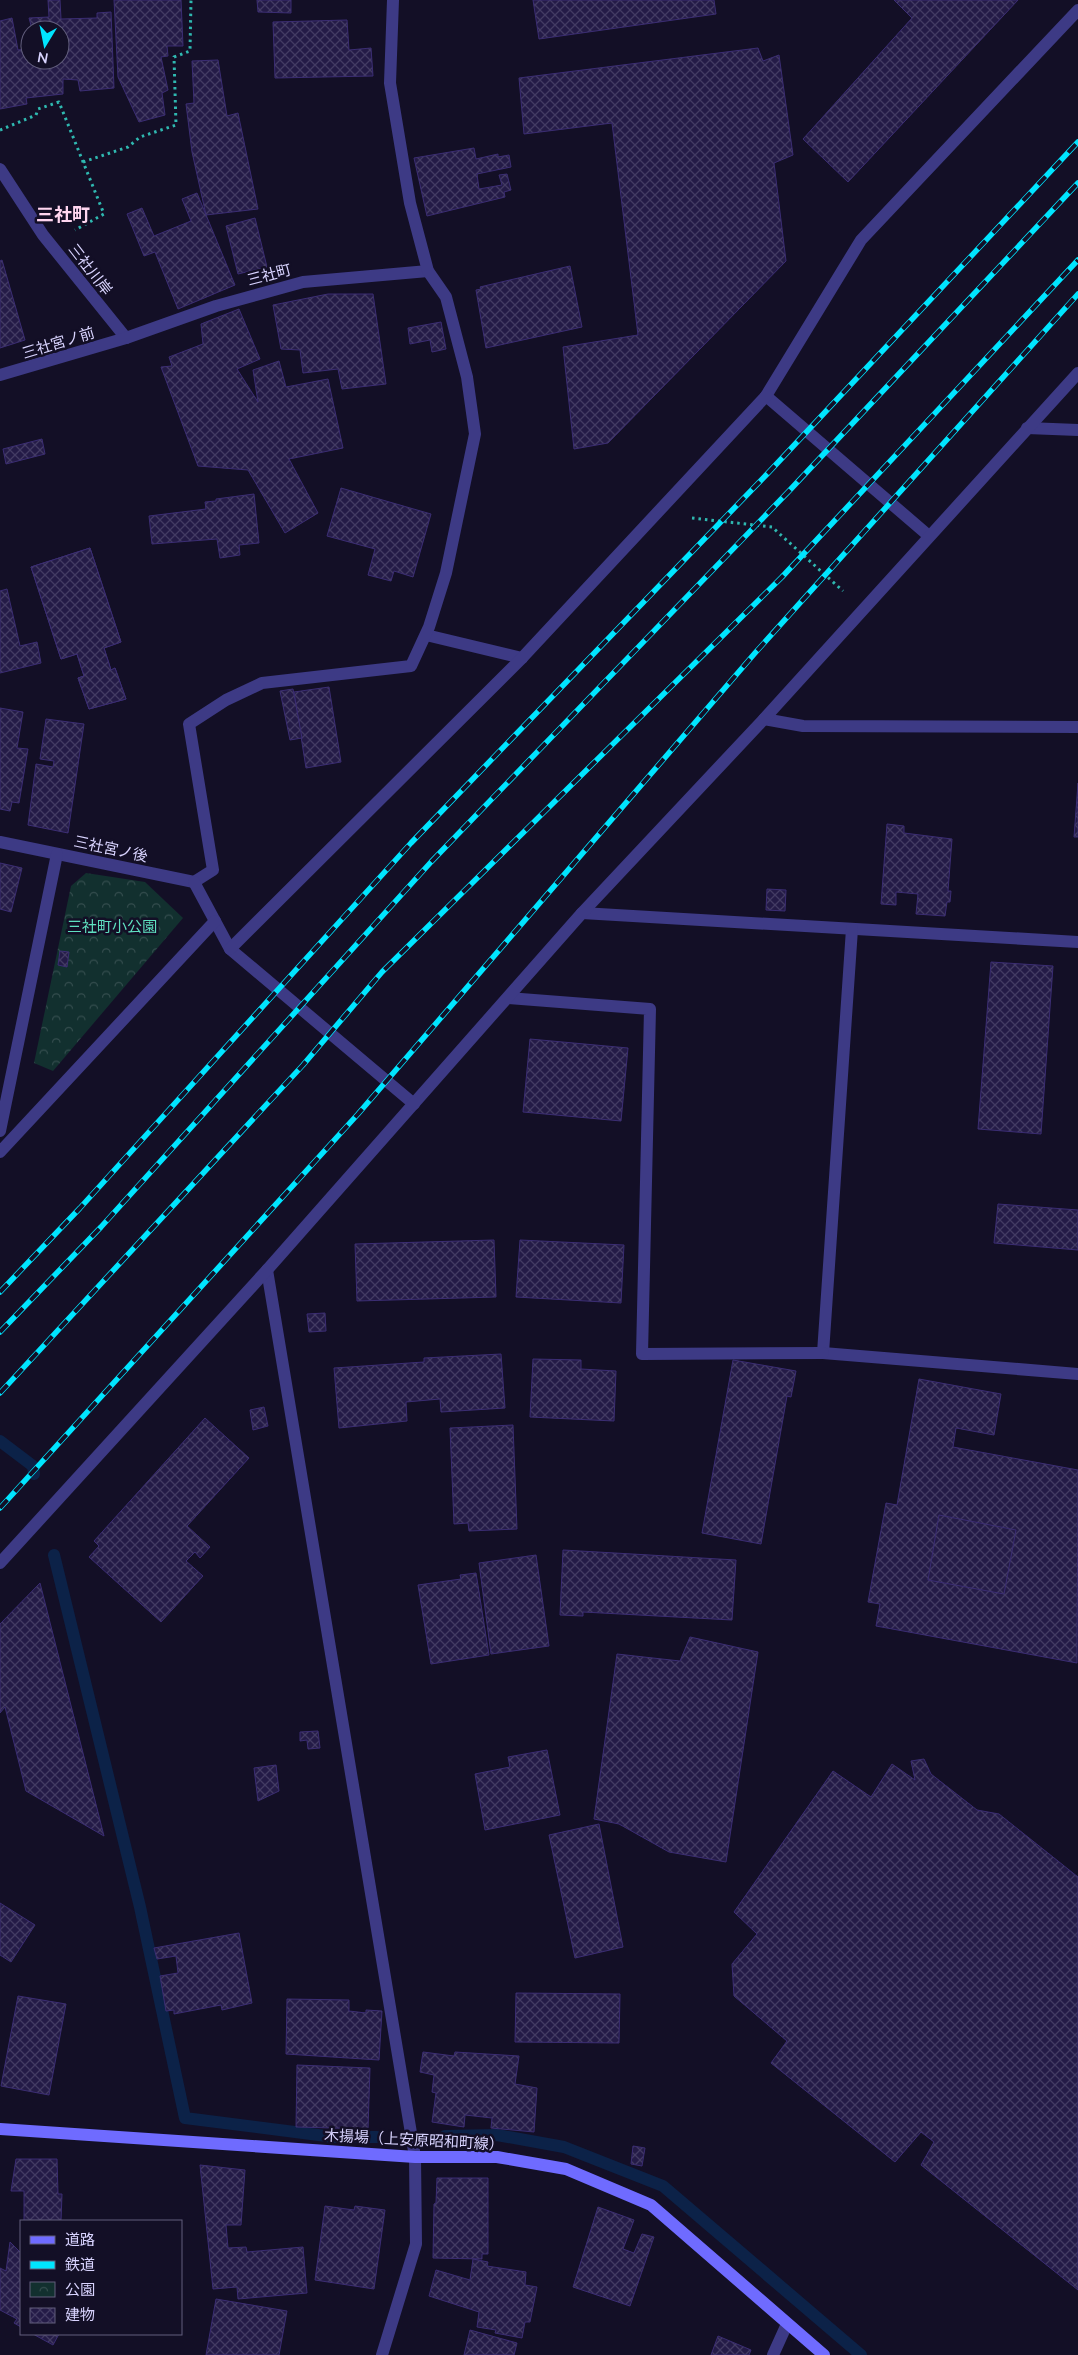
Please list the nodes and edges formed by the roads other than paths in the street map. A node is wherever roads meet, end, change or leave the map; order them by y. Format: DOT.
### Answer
graph roads {
  1 [pos="393,0"];
  2 [pos="1078,10"];
  3 [pos="0,168"];
  4 [pos="428,271"];
  5 [pos="126,338"];
  6 [pos="1078,374"];
  7 [pos="0,375"];
  8 [pos="766,396"];
  9 [pos="1026,428"];
  10 [pos="1078,430"];
  11 [pos="929,536"];
  12 [pos="426,635"];
  13 [pos="522,658"];
  14 [pos="764,719"];
  15 [pos="1078,727"];
  16 [pos="0,842"];
  17 [pos="57,854"];
  18 [pos="194,882"];
  19 [pos="582,913"];
  20 [pos="214,921"];
  21 [pos="852,929"];
  22 [pos="1078,942"];
  23 [pos="230,949"];
  24 [pos="508,998"];
  25 [pos="414,1104"];
  26 [pos="0,1131"];
  27 [pos="0,1152"];
  28 [pos="267,1270"];
  29 [pos="823,1353"];
  30 [pos="1078,1374"];
  31 [pos="0,1563"];
  32 [pos="0,2129"];
  33 [pos="415,2157"];
  34 [pos="787,2324"];
  35 [pos="382,2355"];
  36 [pos="773,2355"];
  37 [pos="824,2355"];
  1 -- 4 [label="street"];
  2 -- 8 [label="street"];
  3 -- 5 [label="street, 三社川岸"];
  4 -- 5 [label="street, 三社町"];
  4 -- 12 [label="street"];
  5 -- 7 [label="street, 三社宮ノ前"];
  6 -- 9 [label="street"];
  8 -- 11 [label="street"];
  8 -- 13 [label="street"];
  9 -- 10 [label="street"];
  9 -- 11 [label="street"];
  11 -- 14 [label="street"];
  12 -- 13 [label="street"];
  12 -- 18 [label="street"];
  13 -- 23 [label="street"];
  14 -- 15 [label="street"];
  14 -- 19 [label="street"];
  16 -- 17 [label="street, 三社宮ノ後"];
  17 -- 18 [label="street, 三社宮ノ後"];
  17 -- 26 [label="street"];
  18 -- 20 [label="street"];
  19 -- 21 [label="street"];
  19 -- 24 [label="street"];
  20 -- 23 [label="street"];
  20 -- 27 [label="street"];
  21 -- 22 [label="street"];
  21 -- 29 [label="street"];
  23 -- 25 [label="street"];
  24 -- 25 [label="street"];
  24 -- 29 [label="street"];
  25 -- 28 [label="street"];
  28 -- 31 [label="street"];
  28 -- 33 [label="street"];
  29 -- 30 [label="street"];
  32 -- 33 [label="main road, 木揚場（上安原昭和町線）"];
  33 -- 34 [label="main road, 木揚場（上安原昭和町線）"];
  33 -- 35 [label="street"];
  34 -- 36 [label="street"];
  34 -- 37 [label="main road, 木揚場（上安原昭和町線）"];
}
